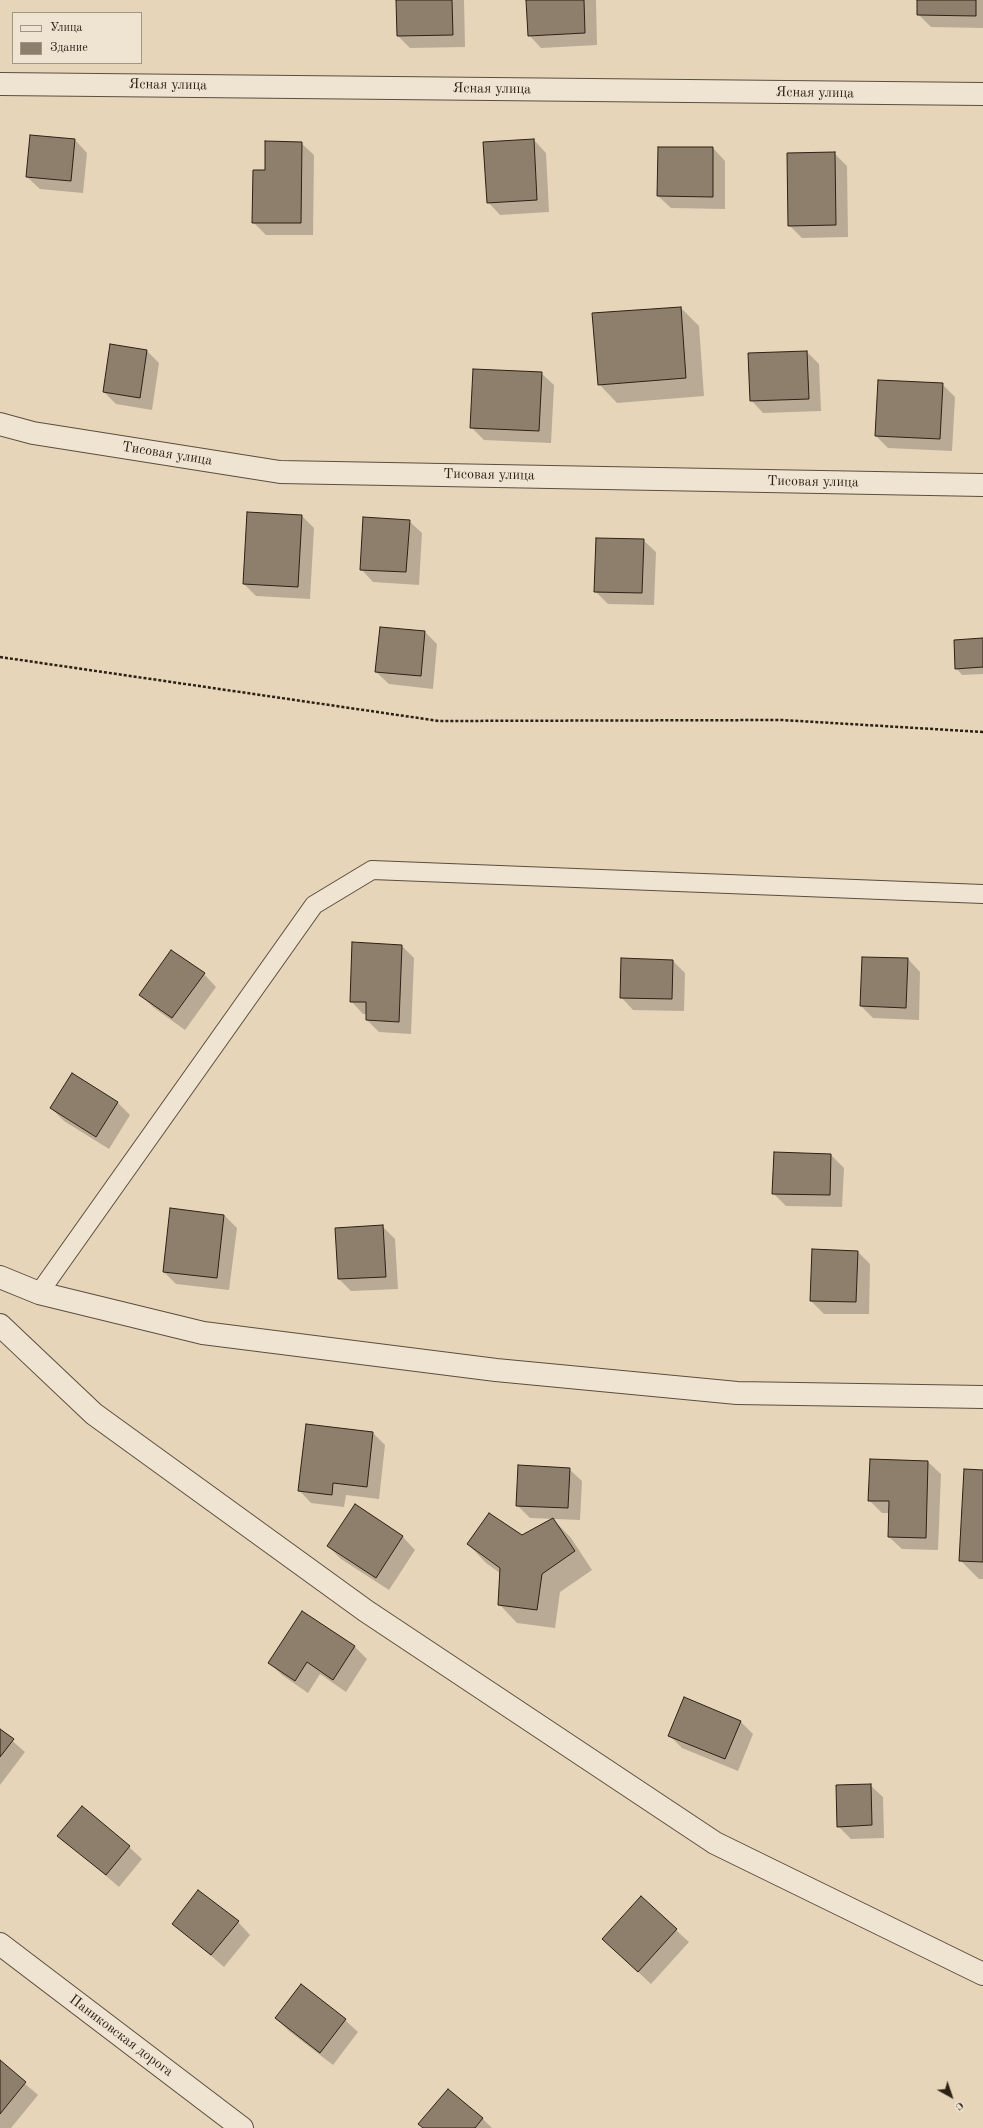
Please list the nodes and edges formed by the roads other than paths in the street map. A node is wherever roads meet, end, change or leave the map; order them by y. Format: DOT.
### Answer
graph roads {
  1 [pos="0,84"];
  2 [pos="983,94"];
  3 [pos="0,424"];
  4 [pos="983,485"];
  5 [pos="983,894"];
  6 [pos="0,1277"];
  7 [pos="38,1293"];
  8 [pos="0,1325"];
  9 [pos="983,1397"];
  10 [pos="0,1944"];
  11 [pos="983,1974"];
  12 [pos="242,2128"];
  1 -- 2 [label="street, Ясная улица"];
  3 -- 4 [label="street, Тисовая улица"];
  5 -- 7 [label="lane"];
  6 -- 7 [label="street"];
  7 -- 9 [label="street"];
  8 -- 11 [label="street"];
  10 -- 12 [label="street, Паниковская дорога"];
}
